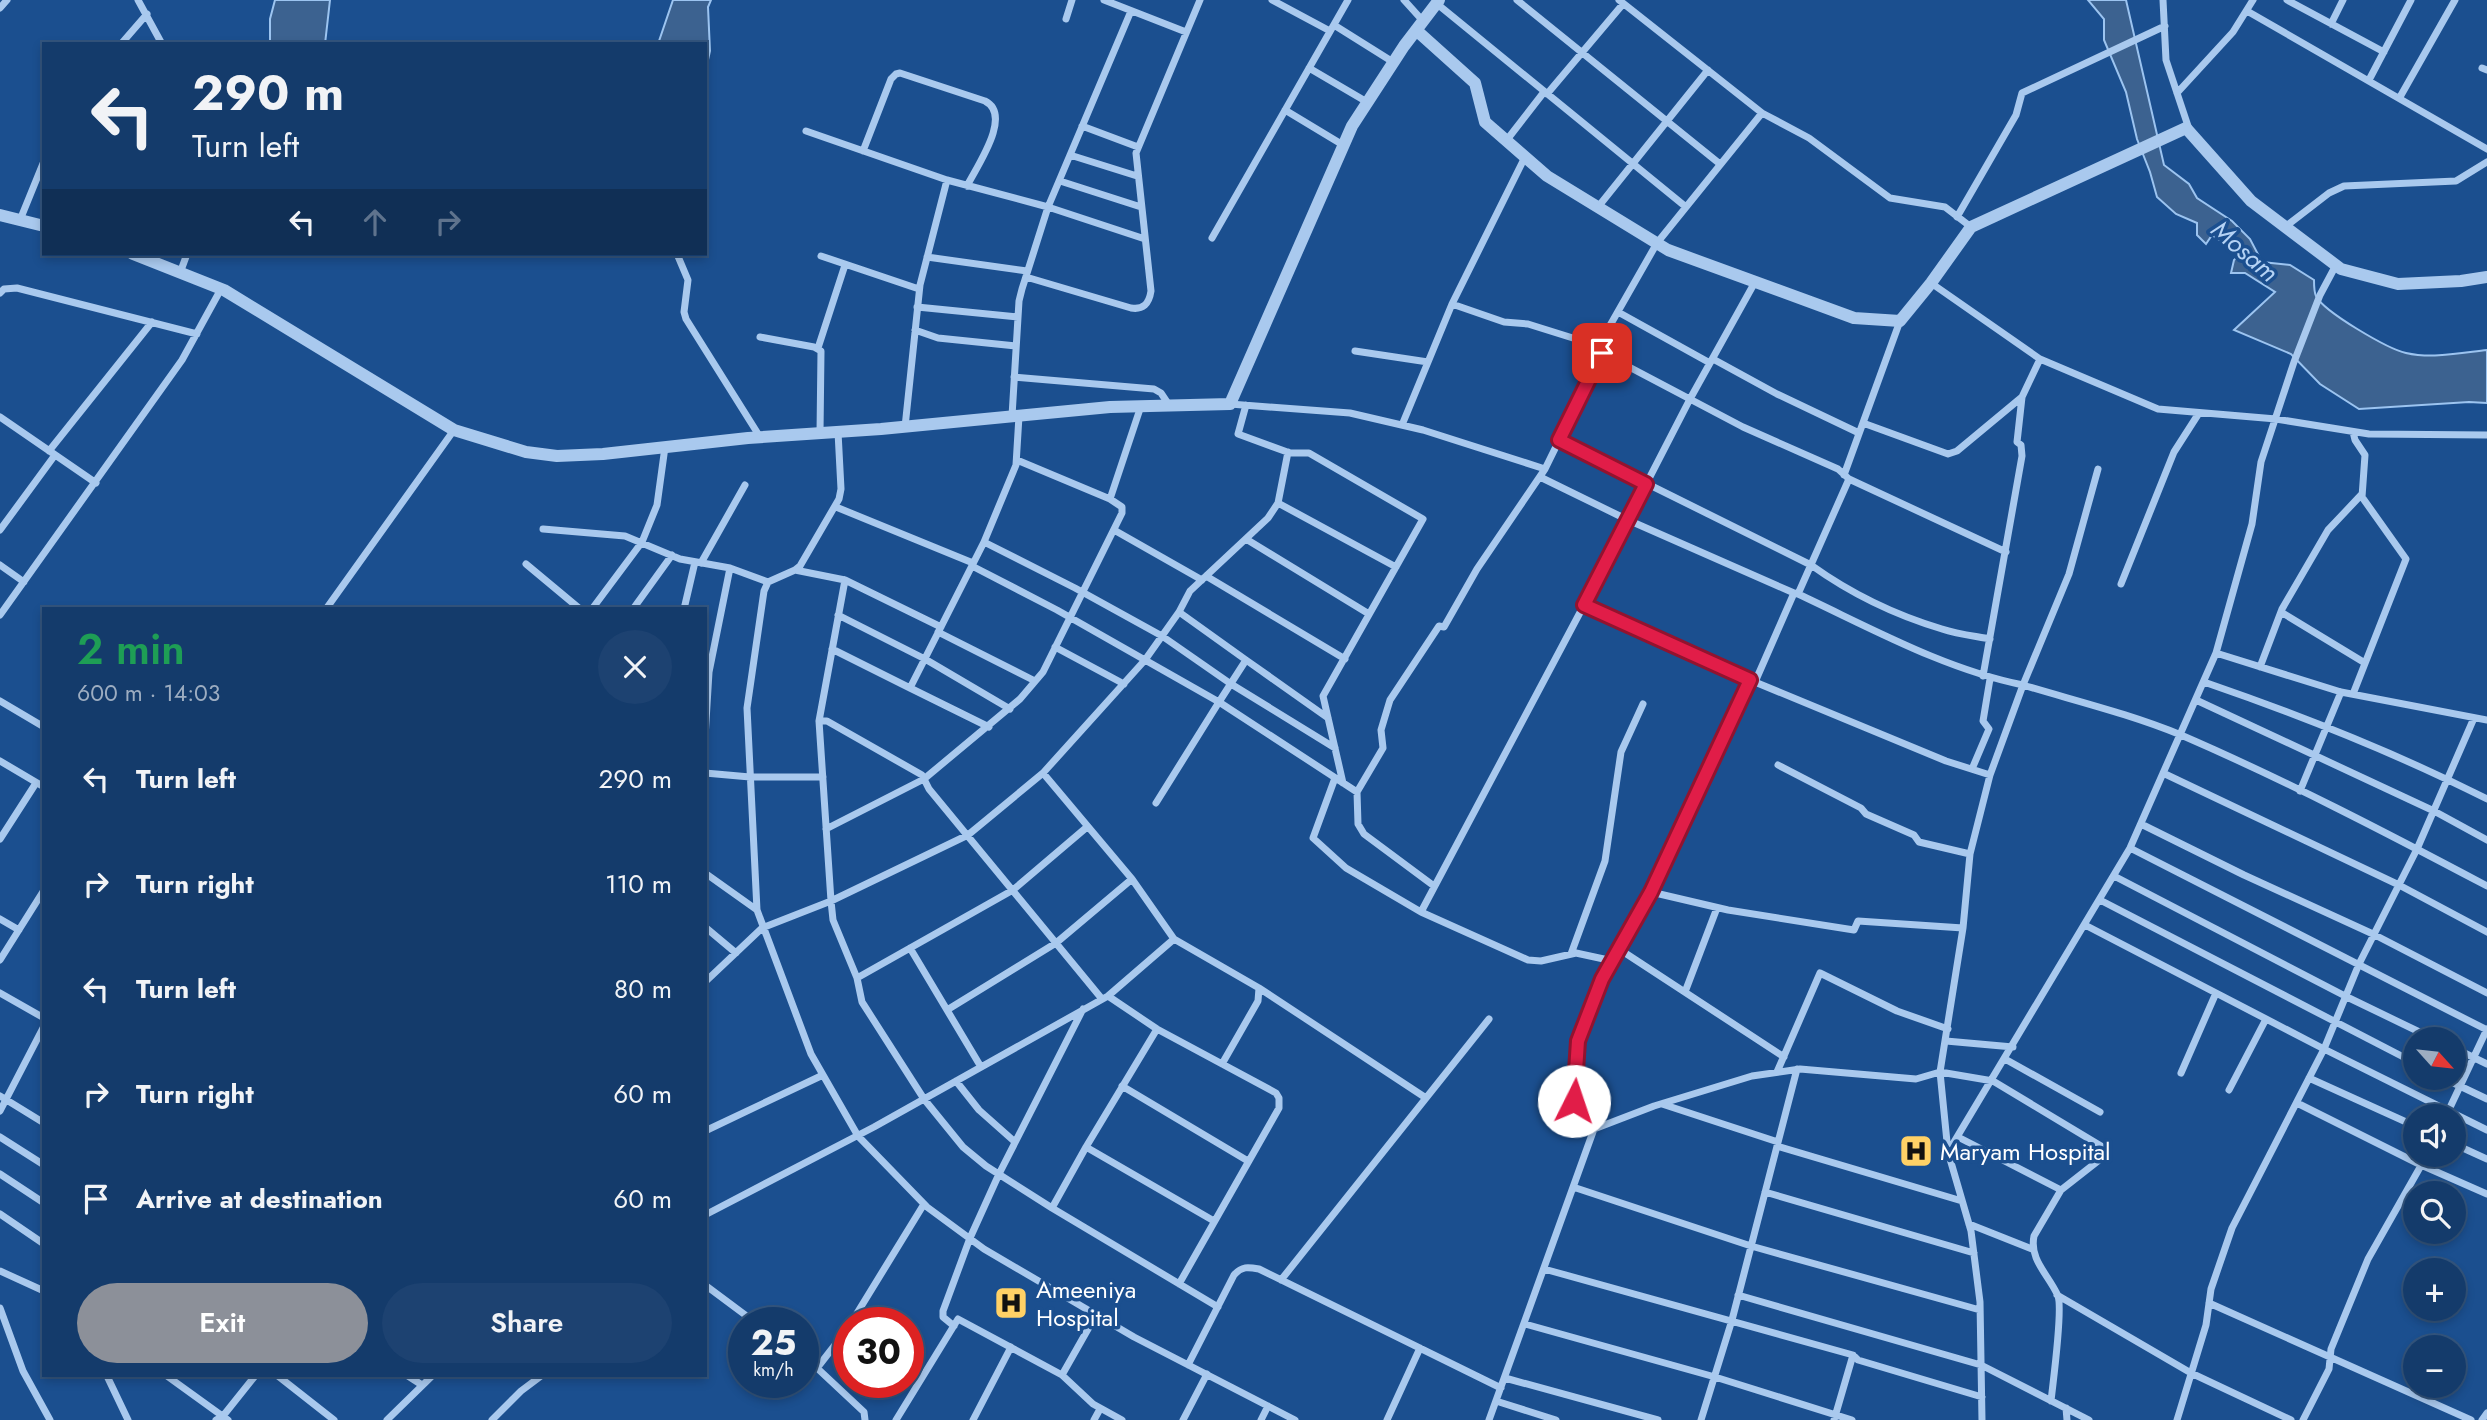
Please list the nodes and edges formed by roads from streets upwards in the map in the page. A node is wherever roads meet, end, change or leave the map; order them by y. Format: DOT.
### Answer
graph roads {
  1 [pos="138,0"];
  2 [pos="147,0"];
  3 [pos="1072,0"];
  4 [pos="1104,0"];
  5 [pos="1200,0"];
  6 [pos="1272,0"];
  7 [pos="1348,0"];
  8 [pos="1404,0"];
  9 [pos="1517,0"];
  10 [pos="2163,0"];
  11 [pos="2253,0"];
  12 [pos="2287,0"];
  13 [pos="2343,0"];
  14 [pos="2411,0"];
  15 [pos="2455,0"];
  16 [pos="1438,2"];
  17 [pos="1621,2"];
  18 [pos="1130,10"];
  19 [pos="2247,11"];
  20 [pos="146,12"];
  21 [pos="1066,19"];
  22 [pos="2331,24"];
  23 [pos="1420,25"];
  24 [pos="2165,26"];
  25 [pos="1332,28"];
  26 [pos="1186,32"];
  27 [pos="123,42"];
  28 [pos="161,42"];
  29 [pos="1582,52"];
  30 [pos="2384,52"];
  31 [pos="1393,62"];
  32 [pos="1309,68"];
  33 [pos="1708,70"];
  34 [pos="2369,80"];
  35 [pos="2177,93"];
  36 [pos="1547,94"];
  37 [pos="2400,97"];
  38 [pos="1367,102"];
  39 [pos="1285,110"];
  40 [pos="1762,113"];
  41 [pos="1668,122"];
  42 [pos="1083,126"];
  43 [pos="2188,129"];
  44 [pos="806,131"];
  45 [pos="1506,141"];
  46 [pos="1343,145"];
  47 [pos="1138,147"];
  48 [pos="2487,149"];
  49 [pos="863,151"];
  50 [pos="1070,155"];
  51 [pos="1525,157"];
  52 [pos="2487,162"];
  53 [pos="1634,164"];
  54 [pos="1720,164"];
  55 [pos="42,166"];
  56 [pos="1137,176"];
  57 [pos="947,180"];
  58 [pos="1060,181"];
  59 [pos="967,186"];
  60 [pos="1048,207"];
  61 [pos="1141,207"];
  62 [pos="1598,207"];
  63 [pos="1686,207"];
  64 [pos="0,215"];
  65 [pos="1957,217"];
  66 [pos="20,220"];
  67 [pos="42,226"];
  68 [pos="1971,227"];
  69 [pos="2285,227"];
  70 [pos="1212,238"];
  71 [pos="1145,239"];
  72 [pos="1657,243"];
  73 [pos="138,256"];
  74 [pos="186,256"];
  75 [pos="678,256"];
  76 [pos="821,256"];
  77 [pos="928,257"];
  78 [pos="845,264"];
  79 [pos="2336,265"];
  80 [pos="180,273"];
  81 [pos="1026,274"];
  82 [pos="2487,277"];
  83 [pos="1755,282"];
  84 [pos="1931,283"];
  85 [pos="221,289"];
  86 [pos="919,289"];
  87 [pos="0,293"];
  88 [pos="1452,304"];
  89 [pos="917,307"];
  90 [pos="1618,312"];
  91 [pos="1018,317"];
  92 [pos="1899,321"];
  93 [pos="152,322"];
  94 [pos="915,330"];
  95 [pos="197,334"];
  96 [pos="760,337"];
  97 [pos="1016,346"];
  98 [pos="818,348"];
  99 [pos="1355,351"];
  100 [pos="1599,352"];
  101 [pos="2040,359"];
  102 [pos="1712,361"];
  103 [pos="1428,362"];
  104 [pos="1014,377"];
  105 [pos="2022,397"];
  106 [pos="1690,400"];
  107 [pos="1230,404"];
  108 [pos="1169,405"];
  109 [pos="1246,405"];
  110 [pos="1141,406"];
  111 [pos="2199,413"];
  112 [pos="1016,416"];
  113 [pos="0,417"];
  114 [pos="2276,419"];
  115 [pos="1863,424"];
  116 [pos="1402,425"];
  117 [pos="905,427"];
  118 [pos="454,430"];
  119 [pos="838,432"];
  120 [pos="2353,432"];
  121 [pos="820,433"];
  122 [pos="1859,433"];
  123 [pos="2487,435"];
  124 [pos="760,438"];
  125 [pos="1559,440"];
  126 [pos="665,447"];
  127 [pos="1288,452"];
  128 [pos="52,453"];
  129 [pos="1017,460"];
  130 [pos="1545,469"];
  131 [pos="2098,469"];
  132 [pos="1539,477"];
  133 [pos="1846,477"];
  134 [pos="96,484"];
  135 [pos="1646,484"];
  136 [pos="745,485"];
  137 [pos="2362,494"];
  138 [pos="1110,499"];
  139 [pos="1278,503"];
  140 [pos="836,507"];
  141 [pos="1628,520"];
  142 [pos="544,529"];
  143 [pos="0,530"];
  144 [pos="1114,530"];
  145 [pos="1246,539"];
  146 [pos="642,542"];
  147 [pos="984,542"];
  148 [pos="2006,552"];
  149 [pos="671,555"];
  150 [pos="698,563"];
  151 [pos="526,564"];
  152 [pos="0,565"];
  153 [pos="973,565"];
  154 [pos="1811,565"];
  155 [pos="1396,567"];
  156 [pos="730,568"];
  157 [pos="794,570"];
  158 [pos="1204,578"];
  159 [pos="845,580"];
  160 [pos="24,582"];
  161 [pos="768,582"];
  162 [pos="2121,584"];
  163 [pos="1083,592"];
  164 [pos="1796,593"];
  165 [pos="1584,605"];
  166 [pos="327,607"];
  167 [pos="578,607"];
  168 [pos="593,607"];
  169 [pos="634,607"];
  170 [pos="683,607"];
  171 [pos="1179,612"];
  172 [pos="2281,612"];
  173 [pos="1369,614"];
  174 [pos="0,615"];
  175 [pos="838,615"];
  176 [pos="1071,617"];
  177 [pos="940,629"];
  178 [pos="1162,636"];
  179 [pos="1990,639"];
  180 [pos="1055,647"];
  181 [pos="832,649"];
  182 [pos="2216,653"];
  183 [pos="925,659"];
  184 [pos="1345,659"];
  185 [pos="1145,660"];
  186 [pos="1246,660"];
  187 [pos="2365,663"];
  188 [pos="2259,667"];
  189 [pos="1986,677"];
  190 [pos="1035,681"];
  191 [pos="1753,681"];
  192 [pos="2204,681"];
  193 [pos="1124,684"];
  194 [pos="1231,684"];
  195 [pos="2023,685"];
  196 [pos="910,688"];
  197 [pos="2341,692"];
  198 [pos="2353,694"];
  199 [pos="2196,700"];
  200 [pos="0,701"];
  201 [pos="1219,702"];
  202 [pos="707,704"];
  203 [pos="1643,704"];
  204 [pos="1010,709"];
  205 [pos="1328,718"];
  206 [pos="2474,718"];
  207 [pos="2487,720"];
  208 [pos="819,721"];
  209 [pos="42,726"];
  210 [pos="989,727"];
  211 [pos="2327,728"];
  212 [pos="2180,735"];
  213 [pos="1335,748"];
  214 [pos="2314,756"];
  215 [pos="0,761"];
  216 [pos="1778,765"];
  217 [pos="1972,769"];
  218 [pos="707,773"];
  219 [pos="1043,773"];
  220 [pos="2163,773"];
  221 [pos="1990,775"];
  222 [pos="822,777"];
  223 [pos="750,778"];
  224 [pos="1335,778"];
  225 [pos="924,779"];
  226 [pos="2448,779"];
  227 [pos="36,783"];
  228 [pos="1343,783"];
  229 [pos="42,786"];
  230 [pos="2300,791"];
  231 [pos="1357,792"];
  232 [pos="2487,799"];
  233 [pos="1156,803"];
  234 [pos="2434,811"];
  235 [pos="2141,824"];
  236 [pos="1087,827"];
  237 [pos="826,829"];
  238 [pos="968,835"];
  239 [pos="0,839"];
  240 [pos="2487,840"];
  241 [pos="2130,848"];
  242 [pos="2417,849"];
  243 [pos="1970,854"];
  244 [pos="707,874"];
  245 [pos="2114,876"];
  246 [pos="1132,879"];
  247 [pos="2399,885"];
  248 [pos="1434,886"];
  249 [pos="2487,886"];
  250 [pos="1013,890"];
  251 [pos="1651,892"];
  252 [pos="42,893"];
  253 [pos="2100,900"];
  254 [pos="831,901"];
  255 [pos="1717,908"];
  256 [pos="757,911"];
  257 [pos="1421,912"];
  258 [pos="0,919"];
  259 [pos="2085,925"];
  260 [pos="762,928"];
  261 [pos="1963,928"];
  262 [pos="707,929"];
  263 [pos="19,930"];
  264 [pos="2487,932"];
  265 [pos="2373,934"];
  266 [pos="1174,939"];
  267 [pos="1056,943"];
  268 [pos="911,948"];
  269 [pos="1619,949"];
  270 [pos="736,953"];
  271 [pos="1571,954"];
  272 [pos="0,960"];
  273 [pos="1613,961"];
  274 [pos="2359,964"];
  275 [pos="707,971"];
  276 [pos="712,975"];
  277 [pos="857,978"];
  278 [pos="707,980"];
  279 [pos="1259,988"];
  280 [pos="1685,992"];
  281 [pos="0,993"];
  282 [pos="2216,993"];
  283 [pos="2487,993"];
  284 [pos="1105,997"];
  285 [pos="2347,997"];
  286 [pos="1083,1009"];
  287 [pos="947,1010"];
  288 [pos="42,1017"];
  289 [pos="1489,1019"];
  290 [pos="2266,1019"];
  291 [pos="2336,1021"];
  292 [pos="2409,1027"];
  293 [pos="1157,1029"];
  294 [pos="1948,1029"];
  295 [pos="2487,1029"];
  296 [pos="42,1030"];
  297 [pos="1946,1041"];
  298 [pos="2012,1047"];
  299 [pos="2324,1049"];
  300 [pos="2466,1054"];
  301 [pos="1784,1057"];
  302 [pos="2403,1057"];
  303 [pos="2474,1058"];
  304 [pos="2005,1059"];
  305 [pos="1222,1064"];
  306 [pos="2487,1064"];
  307 [pos="981,1067"];
  308 [pos="1797,1069"];
  309 [pos="1777,1072"];
  310 [pos="1940,1072"];
  311 [pos="2180,1073"];
  312 [pos="823,1075"];
  313 [pos="2466,1075"];
  314 [pos="2309,1078"];
  315 [pos="956,1081"];
  316 [pos="1993,1081"];
  317 [pos="1122,1086"];
  318 [pos="2229,1090"];
  319 [pos="2466,1090"];
  320 [pos="3,1098"];
  321 [pos="1426,1098"];
  322 [pos="924,1099"];
  323 [pos="2487,1099"];
  324 [pos="2297,1103"];
  325 [pos="1661,1104"];
  326 [pos="2428,1104"];
  327 [pos="0,1111"];
  328 [pos="2100,1112"];
  329 [pos="2403,1121"];
  330 [pos="42,1122"];
  331 [pos="2466,1122"];
  332 [pos="1594,1129"];
  333 [pos="707,1130"];
  334 [pos="2487,1130"];
  335 [pos="858,1136"];
  336 [pos="0,1137"];
  337 [pos="1958,1137"];
  338 [pos="1015,1142"];
  339 [pos="1777,1144"];
  340 [pos="1086,1147"];
  341 [pos="2466,1149"];
  342 [pos="1948,1152"];
  343 [pos="2403,1156"];
  344 [pos="2487,1159"];
  345 [pos="1248,1161"];
  346 [pos="42,1164"];
  347 [pos="2420,1167"];
  348 [pos="2426,1167"];
  349 [pos="0,1174"];
  350 [pos="999,1174"];
  351 [pos="1573,1187"];
  352 [pos="2061,1190"];
  353 [pos="1765,1192"];
  354 [pos="2487,1194"];
  355 [pos="1962,1201"];
  356 [pos="42,1202"];
  357 [pos="924,1204"];
  358 [pos="1052,1208"];
  359 [pos="0,1214"];
  360 [pos="707,1214"];
  361 [pos="1214,1221"];
  362 [pos="1969,1224"];
  363 [pos="970,1238"];
  364 [pos="42,1243"];
  365 [pos="1751,1246"];
  366 [pos="2032,1249"];
  367 [pos="1974,1253"];
  368 [pos="1544,1269"];
  369 [pos="0,1271"];
  370 [pos="1281,1280"];
  371 [pos="1179,1284"];
  372 [pos="707,1286"];
  373 [pos="42,1290"];
  374 [pos="1738,1295"];
  375 [pos="2057,1295"];
  376 [pos="2209,1303"];
  377 [pos="736,1307"];
  378 [pos="861,1307"];
  379 [pos="1218,1307"];
  380 [pos="0,1308"];
  381 [pos="1980,1310"];
  382 [pos="1096,1315"];
  383 [pos="1732,1320"];
  384 [pos="1525,1324"];
  385 [pos="954,1326"];
  386 [pos="833,1347"];
  387 [pos="1012,1347"];
  388 [pos="1420,1348"];
  389 [pos="1853,1355"];
  390 [pos="2330,1357"];
  391 [pos="819,1365"];
  392 [pos="1188,1365"];
  393 [pos="1982,1365"];
  394 [pos="819,1370"];
  395 [pos="2192,1373"];
  396 [pos="1206,1374"];
  397 [pos="1062,1375"];
  398 [pos="107,1377"];
  399 [pos="168,1377"];
  400 [pos="254,1377"];
  401 [pos="279,1377"];
  402 [pos="410,1377"];
  403 [pos="431,1377"];
  404 [pos="536,1377"];
  405 [pos="1715,1377"];
  406 [pos="1505,1378"];
  407 [pos="422,1385"];
  408 [pos="1501,1388"];
  409 [pos="1982,1397"];
  410 [pos="1496,1401"];
  411 [pos="2051,1401"];
  412 [pos="1268,1406"];
  413 [pos="2066,1408"];
  414 [pos="1100,1409"];
  415 [pos="2487,1413"];
  416 [pos="1835,1418"];
  417 [pos="222,1419"];
  418 [pos="50,1420"];
  419 [pos="128,1420"];
  420 [pos="334,1420"];
  421 [pos="387,1420"];
  422 [pos="492,1420"];
  423 [pos="864,1420"];
  424 [pos="896,1420"];
  425 [pos="973,1420"];
  426 [pos="1094,1420"];
  427 [pos="1122,1420"];
  428 [pos="1183,1420"];
  429 [pos="1261,1420"];
  430 [pos="1295,1420"];
  431 [pos="1387,1420"];
  432 [pos="1489,1420"];
  433 [pos="1556,1420"];
  434 [pos="1658,1420"];
  435 [pos="1702,1420"];
  436 [pos="1852,1420"];
  437 [pos="1982,1420"];
  438 [pos="2067,1420"];
  439 [pos="2089,1420"];
  440 [pos="2177,1420"];
  441 [pos="2291,1420"];
  442 [pos="2303,1420"];
  443 [pos="2471,1420"];
  444 [pos="2482,1420"];
  1 -- 20 [label="street"];
  2 -- 20 [label="street"];
  3 -- 21 [label="street"];
  4 -- 18 [label="street"];
  5 -- 26 [label="street"];
  6 -- 25 [label="street"];
  7 -- 25 [label="street"];
  8 -- 23 [label="street"];
  9 -- 29 [label="street"];
  10 -- 24 [label="street"];
  11 -- 19 [label="street"];
  12 -- 22 [label="street"];
  13 -- 22 [label="street"];
  14 -- 30 [label="street"];
  15 -- 37 [label="street"];
  16 -- 23 [label="street"];
  16 -- 36 [label="street"];
  17 -- 29 [label="street"];
  17 -- 33 [label="street"];
  18 -- 26 [label="street"];
  18 -- 42 [label="street"];
  19 -- 34 [label="street"];
  19 -- 35 [label="street"];
  20 -- 27 [label="street"];
  20 -- 28 [label="street"];
  22 -- 30 [label="street"];
  23 -- 31 [label="street"];
  23 -- 45 [label="street"];
  24 -- 35 [label="street"];
  24 -- 65 [label="street"];
  25 -- 31 [label="street"];
  25 -- 32 [label="street"];
  26 -- 47 [label="street"];
  29 -- 36 [label="street"];
  29 -- 41 [label="street"];
  30 -- 34 [label="street"];
  31 -- 38 [label="street"];
  32 -- 38 [label="street"];
  32 -- 39 [label="street"];
  33 -- 40 [label="street"];
  33 -- 41 [label="street"];
  34 -- 37 [label="street"];
  35 -- 43 [label="street"];
  36 -- 45 [label="street"];
  36 -- 53 [label="street"];
  37 -- 48 [label="street"];
  38 -- 46 [label="street"];
  39 -- 46 [label="street"];
  39 -- 70 [label="street"];
  40 -- 54 [label="street"];
  40 -- 65 [label="street"];
  41 -- 53 [label="street"];
  41 -- 54 [label="street"];
  42 -- 47 [label="street"];
  42 -- 50 [label="street"];
  43 -- 68 [label="street"];
  43 -- 69 [label="street"];
  44 -- 49 [label="street"];
  45 -- 51 [label="street"];
  46 -- 107 [label="street"];
  47 -- 56 [label="street"];
  49 -- 57 [label="street"];
  49 -- 59 [label="street"];
  50 -- 56 [label="street"];
  50 -- 58 [label="street"];
  51 -- 62 [label="street"];
  51 -- 88 [label="street"];
  52 -- 69 [label="street"];
  53 -- 62 [label="street"];
  53 -- 63 [label="street"];
  54 -- 63 [label="street"];
  55 -- 66 [label="street"];
  56 -- 61 [label="street"];
  57 -- 59 [label="street"];
  57 -- 77 [label="street"];
  58 -- 60 [label="street"];
  58 -- 61 [label="street"];
  59 -- 60 [label="street"];
  60 -- 71 [label="street"];
  60 -- 81 [label="street"];
  61 -- 71 [label="street"];
  62 -- 72 [label="street"];
  63 -- 72 [label="street"];
  64 -- 66 [label="street"];
  65 -- 68 [label="street"];
  66 -- 67 [label="street"];
  68 -- 84 [label="street"];
  69 -- 79 [label="street"];
  71 -- 81 [label="street"];
  72 -- 83 [label="street"];
  72 -- 90 [label="street"];
  73 -- 80 [label="street"];
  74 -- 80 [label="street"];
  75 -- 124 [label="street"];
  76 -- 78 [label="street"];
  77 -- 81 [label="street"];
  77 -- 86 [label="street"];
  78 -- 86 [label="street"];
  78 -- 98 [label="street"];
  79 -- 82 [label="street"];
  79 -- 114 [label="street"];
  80 -- 85 [label="street"];
  81 -- 91 [label="street"];
  83 -- 92 [label="street"];
  83 -- 102 [label="street"];
  84 -- 92 [label="street"];
  84 -- 101 [label="street"];
  85 -- 95 [label="street"];
  85 -- 118 [label="street"];
  86 -- 89 [label="street"];
  87 -- 93 [label="street"];
  88 -- 100 [label="street"];
  88 -- 103 [label="street"];
  89 -- 91 [label="street"];
  89 -- 94 [label="street"];
  90 -- 100 [label="street"];
  90 -- 102 [label="street"];
  91 -- 97 [label="street"];
  92 -- 115 [label="street"];
  93 -- 95 [label="street"];
  93 -- 128 [label="street"];
  94 -- 97 [label="street"];
  94 -- 117 [label="street"];
  95 -- 134 [label="street"];
  96 -- 98 [label="street"];
  97 -- 104 [label="street"];
  98 -- 121 [label="street"];
  99 -- 103 [label="street"];
  100 -- 106 [label="street"];
  100 -- 125 [label="street"];
  101 -- 105 [label="street"];
  101 -- 111 [label="street"];
  102 -- 106 [label="street"];
  102 -- 122 [label="street"];
  103 -- 116 [label="street"];
  104 -- 108 [label="street"];
  104 -- 112 [label="street"];
  105 -- 115 [label="street"];
  105 -- 148 [label="street"];
  106 -- 133 [label="street"];
  106 -- 135 [label="street"];
  107 -- 108 [label="street"];
  107 -- 109 [label="street"];
  108 -- 110 [label="street"];
  109 -- 116 [label="street"];
  109 -- 127 [label="street"];
  110 -- 112 [label="street"];
  110 -- 138 [label="street"];
  111 -- 114 [label="street"];
  111 -- 162 [label="street"];
  112 -- 117 [label="street"];
  112 -- 129 [label="street"];
  113 -- 128 [label="street"];
  114 -- 120 [label="street"];
  114 -- 182 [label="street"];
  115 -- 122 [label="street"];
  116 -- 130 [label="street"];
  117 -- 119 [label="street"];
  118 -- 126 [label="street"];
  118 -- 166 [label="street"];
  119 -- 121 [label="street"];
  119 -- 140 [label="street"];
  120 -- 123 [label="street"];
  120 -- 137 [label="street"];
  121 -- 124 [label="street"];
  122 -- 133 [label="street"];
  124 -- 126 [label="street"];
  125 -- 130 [label="street"];
  125 -- 135 [label="street"];
  126 -- 146 [label="street"];
  127 -- 139 [label="street"];
  127 -- 155 [label="street"];
  128 -- 134 [label="street"];
  128 -- 143 [label="street"];
  129 -- 138 [label="street"];
  129 -- 147 [label="street"];
  130 -- 132 [label="street"];
  131 -- 195 [label="street"];
  132 -- 141 [label="street"];
  132 -- 231 [label="street"];
  133 -- 148 [label="street"];
  133 -- 154 [label="street"];
  134 -- 160 [label="street"];
  135 -- 141 [label="street"];
  135 -- 154 [label="street"];
  136 -- 150 [label="street"];
  137 -- 172 [label="street"];
  137 -- 187 [label="street"];
  138 -- 144 [label="street"];
  139 -- 145 [label="street"];
  139 -- 155 [label="street"];
  140 -- 153 [label="street"];
  140 -- 157 [label="street"];
  141 -- 164 [label="street"];
  141 -- 165 [label="street"];
  142 -- 146 [label="street"];
  144 -- 158 [label="street"];
  144 -- 163 [label="street"];
  145 -- 158 [label="street"];
  145 -- 173 [label="street"];
  146 -- 149 [label="street"];
  146 -- 168 [label="street"];
  147 -- 153 [label="street"];
  147 -- 163 [label="street"];
  148 -- 179 [label="street"];
  149 -- 150 [label="street"];
  149 -- 169 [label="street"];
  150 -- 156 [label="street"];
  150 -- 170 [label="street"];
  151 -- 167 [label="street"];
  152 -- 160 [label="street"];
  153 -- 176 [label="street"];
  153 -- 177 [label="street"];
  154 -- 164 [label="street"];
  154 -- 179 [label="street"];
  155 -- 173 [label="street"];
  156 -- 161 [label="street"];
  156 -- 202 [label="street"];
  157 -- 159 [label="street"];
  157 -- 161 [label="street"];
  158 -- 171 [label="street"];
  158 -- 184 [label="street"];
  159 -- 175 [label="street"];
  159 -- 177 [label="street"];
  160 -- 174 [label="street"];
  161 -- 223 [label="street"];
  163 -- 176 [label="street"];
  163 -- 178 [label="street"];
  164 -- 189 [label="street"];
  164 -- 191 [label="street"];
  165 -- 191 [label="street"];
  165 -- 248 [label="street"];
  171 -- 178 [label="street"];
  171 -- 186 [label="street"];
  172 -- 187 [label="street"];
  172 -- 188 [label="street"];
  173 -- 184 [label="street"];
  175 -- 181 [label="street"];
  175 -- 183 [label="street"];
  176 -- 180 [label="street"];
  176 -- 185 [label="street"];
  177 -- 183 [label="street"];
  177 -- 190 [label="street"];
  178 -- 185 [label="street"];
  178 -- 194 [label="street"];
  179 -- 189 [label="street"];
  180 -- 190 [label="street"];
  180 -- 193 [label="street"];
  181 -- 196 [label="street"];
  181 -- 208 [label="street"];
  182 -- 188 [label="street"];
  182 -- 192 [label="street"];
  183 -- 196 [label="street"];
  183 -- 204 [label="street"];
  184 -- 205 [label="street"];
  185 -- 193 [label="street"];
  185 -- 201 [label="street"];
  186 -- 194 [label="street"];
  186 -- 205 [label="street"];
  187 -- 198 [label="street"];
  188 -- 197 [label="street"];
  189 -- 195 [label="street"];
  189 -- 217 [label="street"];
  190 -- 204 [label="street"];
  191 -- 217 [label="street"];
  191 -- 251 [label="street"];
  192 -- 199 [label="street"];
  192 -- 211 [label="street"];
  193 -- 219 [label="street"];
  194 -- 201 [label="street"];
  194 -- 213 [label="street"];
  195 -- 212 [label="street"];
  195 -- 221 [label="street"];
  196 -- 210 [label="street"];
  197 -- 198 [label="street"];
  197 -- 211 [label="street"];
  198 -- 206 [label="street"];
  199 -- 212 [label="street"];
  199 -- 214 [label="street"];
  200 -- 209 [label="street"];
  201 -- 224 [label="street"];
  201 -- 233 [label="street"];
  203 -- 271 [label="street"];
  204 -- 210 [label="street"];
  205 -- 213 [label="street"];
  206 -- 207 [label="street"];
  206 -- 226 [label="street"];
  208 -- 222 [label="street"];
  208 -- 225 [label="street"];
  210 -- 225 [label="street"];
  211 -- 214 [label="street"];
  211 -- 226 [label="street"];
  212 -- 220 [label="street"];
  212 -- 230 [label="street"];
  213 -- 228 [label="street"];
  214 -- 230 [label="street"];
  214 -- 234 [label="street"];
  215 -- 227 [label="street"];
  216 -- 243 [label="street"];
  217 -- 221 [label="street"];
  218 -- 223 [label="street"];
  219 -- 236 [label="street"];
  219 -- 238 [label="street"];
  220 -- 235 [label="street"];
  220 -- 247 [label="street"];
  221 -- 243 [label="street"];
  222 -- 223 [label="street"];
  222 -- 237 [label="street"];
  223 -- 256 [label="street"];
  224 -- 228 [label="street"];
  224 -- 257 [label="street"];
  225 -- 237 [label="street"];
  225 -- 238 [label="street"];
  226 -- 232 [label="street"];
  226 -- 234 [label="street"];
  227 -- 229 [label="street"];
  227 -- 239 [label="street"];
  228 -- 231 [label="street"];
  230 -- 242 [label="street"];
  231 -- 248 [label="street"];
  234 -- 240 [label="street"];
  234 -- 242 [label="street"];
  235 -- 241 [label="street"];
  235 -- 265 [label="street"];
  236 -- 246 [label="street"];
  236 -- 250 [label="street"];
  237 -- 254 [label="street"];
  238 -- 250 [label="street"];
  238 -- 254 [label="street"];
  241 -- 245 [label="street"];
  241 -- 274 [label="street"];
  242 -- 247 [label="street"];
  242 -- 249 [label="street"];
  243 -- 261 [label="street"];
  244 -- 256 [label="street"];
  245 -- 253 [label="street"];
  245 -- 285 [label="street"];
  246 -- 266 [label="street"];
  246 -- 267 [label="street"];
  247 -- 264 [label="street"];
  247 -- 265 [label="street"];
  248 -- 257 [label="street"];
  250 -- 267 [label="street"];
  250 -- 268 [label="street"];
  251 -- 255 [label="street"];
  251 -- 269 [label="street"];
  252 -- 263 [label="street"];
  253 -- 259 [label="street"];
  253 -- 291 [label="street"];
  254 -- 260 [label="street"];
  254 -- 277 [label="street"];
  255 -- 261 [label="street"];
  255 -- 280 [label="street"];
  256 -- 260 [label="street"];
  257 -- 271 [label="street"];
  258 -- 263 [label="street"];
  259 -- 282 [label="street"];
  259 -- 298 [label="street"];
  260 -- 270 [label="street"];
  260 -- 312 [label="street"];
  261 -- 294 [label="street"];
  262 -- 270 [label="street"];
  263 -- 272 [label="street"];
  265 -- 274 [label="street"];
  265 -- 283 [label="street"];
  266 -- 279 [label="street"];
  266 -- 284 [label="street"];
  267 -- 284 [label="street"];
  267 -- 287 [label="street"];
  268 -- 277 [label="street"];
  268 -- 287 [label="street"];
  269 -- 273 [label="street"];
  269 -- 280 [label="street"];
  270 -- 276 [label="street"];
  271 -- 273 [label="street"];
  273 -- 332 [label="street"];
  274 -- 285 [label="street"];
  274 -- 295 [label="street"];
  275 -- 276 [label="street"];
  276 -- 278 [label="street"];
  277 -- 322 [label="street"];
  279 -- 305 [label="street"];
  279 -- 321 [label="street"];
  280 -- 301 [label="street"];
  281 -- 288 [label="street"];
  282 -- 290 [label="street"];
  282 -- 311 [label="street"];
  284 -- 286 [label="street"];
  284 -- 293 [label="street"];
  285 -- 291 [label="street"];
  285 -- 292 [label="street"];
  286 -- 307 [label="street"];
  286 -- 338 [label="street"];
  287 -- 307 [label="street"];
  289 -- 321 [label="street"];
  290 -- 299 [label="street"];
  290 -- 318 [label="street"];
  291 -- 299 [label="street"];
  291 -- 302 [label="street"];
  293 -- 305 [label="street"];
  293 -- 317 [label="street"];
  294 -- 297 [label="street"];
  294 -- 301 [label="street"];
  295 -- 303 [label="street"];
  296 -- 320 [label="street"];
  297 -- 298 [label="street"];
  297 -- 310 [label="street"];
  298 -- 304 [label="street"];
  299 -- 314 [label="street"];
  299 -- 326 [label="street"];
  300 -- 303 [label="street"];
  301 -- 309 [label="street"];
  303 -- 306 [label="street"];
  303 -- 313 [label="street"];
  304 -- 316 [label="street"];
  304 -- 328 [label="street"];
  305 -- 345 [label="street"];
  307 -- 315 [label="street"];
  308 -- 309 [label="street"];
  308 -- 310 [label="street"];
  308 -- 339 [label="street"];
  309 -- 325 [label="street"];
  310 -- 316 [label="street"];
  310 -- 342 [label="street"];
  312 -- 333 [label="street"];
  312 -- 335 [label="street"];
  314 -- 324 [label="street"];
  314 -- 329 [label="street"];
  315 -- 322 [label="street"];
  315 -- 338 [label="street"];
  316 -- 337 [label="street"];
  316 -- 352 [label="street"];
  317 -- 340 [label="street"];
  317 -- 345 [label="street"];
  319 -- 323 [label="street"];
  320 -- 327 [label="street"];
  320 -- 330 [label="street"];
  321 -- 370 [label="street"];
  322 -- 335 [label="street"];
  322 -- 350 [label="street"];
  324 -- 343 [label="street"];
  324 -- 376 [label="street"];
  325 -- 332 [label="street"];
  325 -- 339 [label="street"];
  331 -- 334 [label="street"];
  332 -- 351 [label="street"];
  335 -- 357 [label="street"];
  335 -- 360 [label="street"];
  336 -- 346 [label="street"];
  337 -- 342 [label="street"];
  337 -- 352 [label="street"];
  338 -- 350 [label="street"];
  339 -- 353 [label="street"];
  339 -- 355 [label="street"];
  340 -- 358 [label="street"];
  340 -- 361 [label="street"];
  341 -- 344 [label="street"];
  342 -- 355 [label="street"];
  345 -- 361 [label="street"];
  347 -- 390 [label="street"];
  348 -- 354 [label="street"];
  349 -- 356 [label="street"];
  350 -- 358 [label="street"];
  350 -- 363 [label="street"];
  351 -- 365 [label="street"];
  351 -- 368 [label="street"];
  352 -- 366 [label="street"];
  353 -- 365 [label="street"];
  353 -- 367 [label="street"];
  355 -- 362 [label="street"];
  357 -- 363 [label="street"];
  357 -- 378 [label="street"];
  358 -- 371 [label="street"];
  359 -- 364 [label="street"];
  361 -- 371 [label="street"];
  362 -- 366 [label="street"];
  362 -- 367 [label="street"];
  363 -- 382 [label="street"];
  363 -- 385 [label="street"];
  365 -- 374 [label="street"];
  365 -- 381 [label="street"];
  366 -- 375 [label="street"];
  367 -- 381 [label="street"];
  368 -- 383 [label="street"];
  368 -- 384 [label="street"];
  369 -- 373 [label="street"];
  370 -- 379 [label="street"];
  370 -- 388 [label="street"];
  371 -- 379 [label="street"];
  372 -- 377 [label="street"];
  374 -- 383 [label="street"];
  374 -- 393 [label="street"];
  375 -- 395 [label="street"];
  375 -- 411 [label="street"];
  376 -- 390 [label="street"];
  376 -- 395 [label="street"];
  379 -- 392 [label="street"];
  380 -- 418 [label="street"];
  381 -- 393 [label="street"];
  382 -- 392 [label="street"];
  382 -- 397 [label="street"];
  383 -- 389 [label="street"];
  383 -- 405 [label="street"];
  384 -- 405 [label="street"];
  384 -- 406 [label="street"];
  385 -- 387 [label="street"];
  385 -- 424 [label="street"];
  386 -- 391 [label="street"];
  387 -- 397 [label="street"];
  387 -- 425 [label="street"];
  388 -- 408 [label="street"];
  388 -- 431 [label="street"];
  389 -- 409 [label="street"];
  389 -- 416 [label="street"];
  390 -- 442 [label="street"];
  390 -- 443 [label="street"];
  392 -- 396 [label="street"];
  393 -- 409 [label="street"];
  393 -- 411 [label="street"];
  394 -- 423 [label="street"];
  395 -- 440 [label="street"];
  395 -- 441 [label="street"];
  396 -- 412 [label="street"];
  396 -- 428 [label="street"];
  397 -- 414 [label="street"];
  398 -- 419 [label="street"];
  399 -- 417 [label="street"];
  400 -- 417 [label="street"];
  401 -- 420 [label="street"];
  402 -- 407 [label="street"];
  403 -- 407 [label="street"];
  404 -- 422 [label="street"];
  405 -- 416 [label="street"];
  405 -- 435 [label="street"];
  406 -- 408 [label="street"];
  406 -- 434 [label="street"];
  407 -- 421 [label="street"];
  408 -- 410 [label="street"];
  409 -- 437 [label="street"];
  410 -- 432 [label="street"];
  410 -- 433 [label="street"];
  411 -- 413 [label="street"];
  412 -- 429 [label="street"];
  412 -- 430 [label="street"];
  413 -- 438 [label="street"];
  413 -- 439 [label="street"];
  414 -- 426 [label="street"];
  414 -- 427 [label="street"];
  415 -- 444 [label="street"];
  416 -- 436 [label="street"];
}
